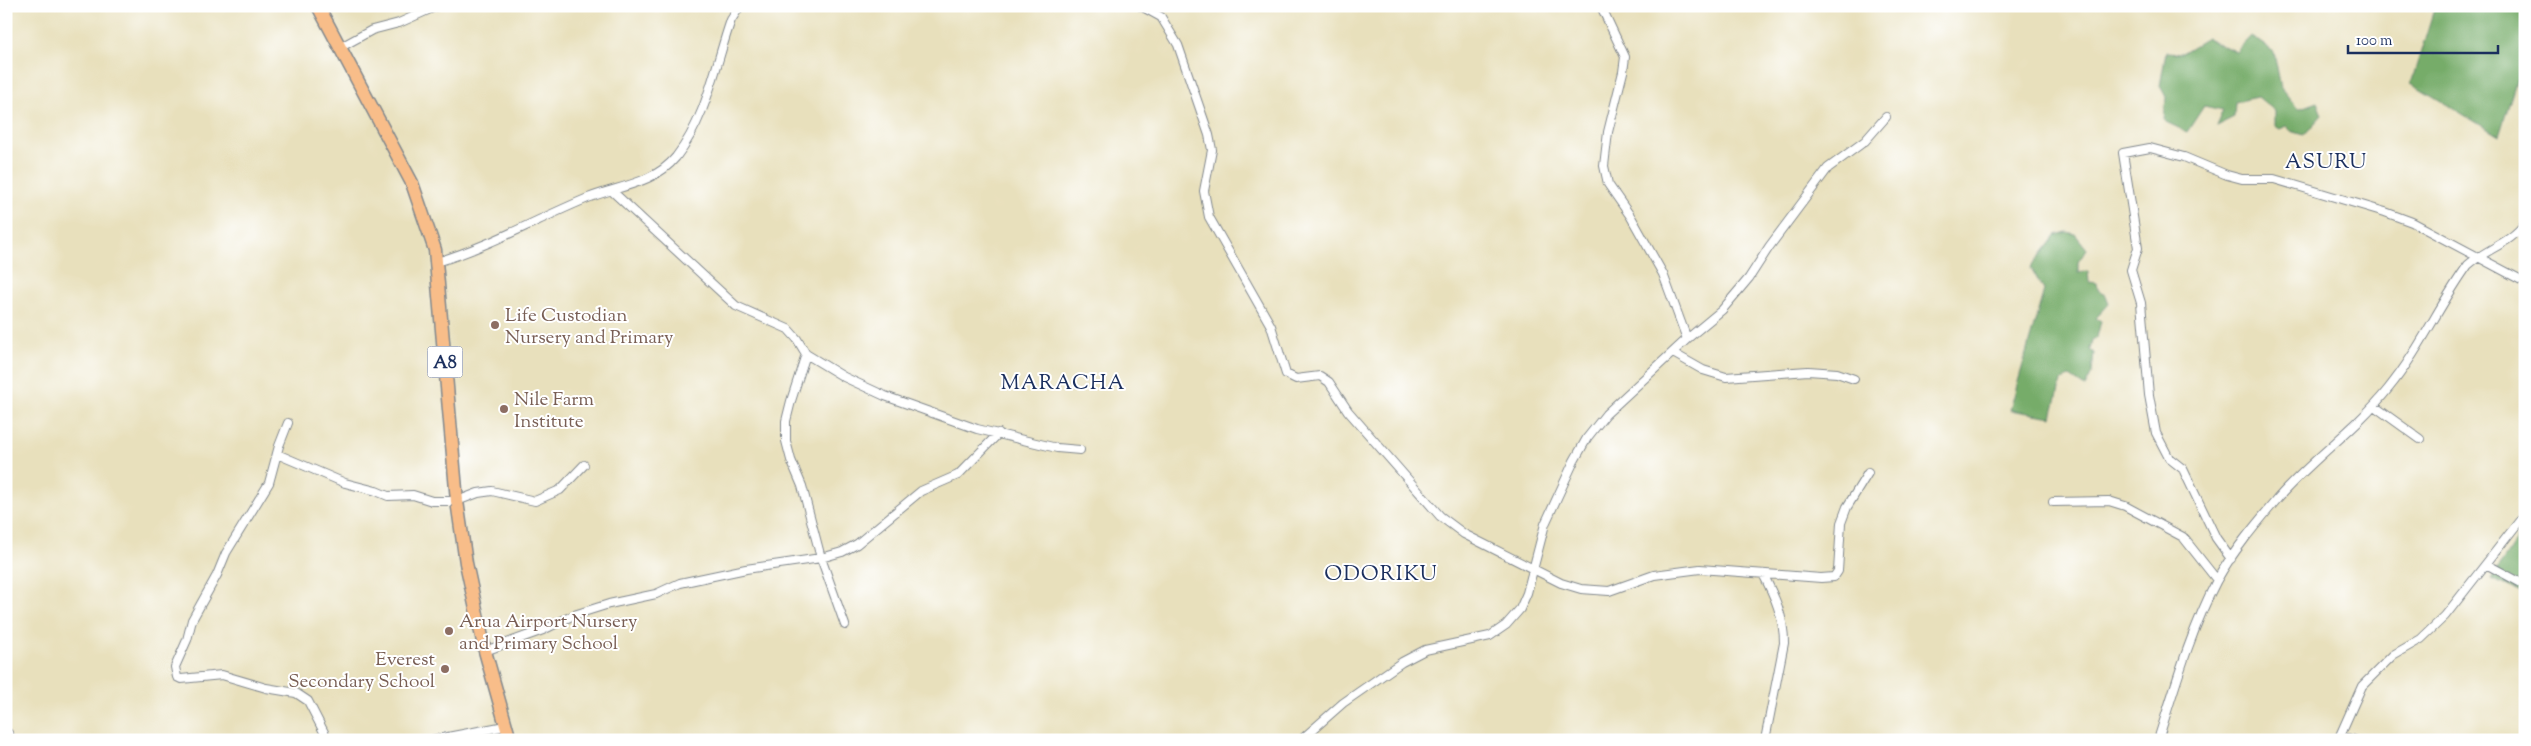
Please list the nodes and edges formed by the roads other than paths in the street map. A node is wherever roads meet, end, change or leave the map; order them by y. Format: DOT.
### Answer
graph roads {
  1 [pos="318,6"];
  2 [pos="437,6"];
  3 [pos="740,6"];
  4 [pos="1601,6"];
  5 [pos="1142,7"];
  6 [pos="341,47"];
  7 [pos="1886,117"];
  8 [pos="612,191"];
  9 [pos="2525,223"];
  10 [pos="2478,256"];
  11 [pos="437,262"];
  12 [pos="2525,282"];
  13 [pos="1687,339"];
  14 [pos="1673,353"];
  15 [pos="806,354"];
  16 [pos="1854,379"];
  17 [pos="2374,406"];
  18 [pos="288,422"];
  19 [pos="999,434"];
  20 [pos="2420,438"];
  21 [pos="1080,450"];
  22 [pos="277,454"];
  23 [pos="584,465"];
  24 [pos="1868,473"];
  25 [pos="457,501"];
  26 [pos="2053,502"];
  27 [pos="2525,514"];
  28 [pos="821,558"];
  29 [pos="2231,559"];
  30 [pos="2486,564"];
  31 [pos="1532,568"];
  32 [pos="1763,574"];
  33 [pos="2217,580"];
  34 [pos="2525,586"];
  35 [pos="845,625"];
  36 [pos="485,651"];
  37 [pos="505,726"];
  38 [pos="2339,738"];
  39 [pos="328,740"];
  40 [pos="432,740"];
  41 [pos="510,740"];
  42 [pos="1301,740"];
  43 [pos="1765,740"];
  44 [pos="2158,740"];
  45 [pos="2355,740"];
  1 -- 6 [label="main road, A8"];
  2 -- 6 [label="street"];
  3 -- 8 [label="street"];
  4 -- 13 [label="street"];
  5 -- 31 [label="street"];
  6 -- 11 [label="main road, A8"];
  7 -- 13 [label="street"];
  8 -- 11 [label="street"];
  8 -- 15 [label="street"];
  9 -- 10 [label="street"];
  10 -- 12 [label="street"];
  10 -- 17 [label="street"];
  10 -- 29 [label="street"];
  11 -- 25 [label="main road, A8"];
  13 -- 14 [label="street"];
  14 -- 16 [label="street"];
  14 -- 31 [label="street"];
  15 -- 19 [label="street"];
  15 -- 28 [label="street"];
  17 -- 20 [label="street"];
  17 -- 29 [label="street"];
  18 -- 22 [label="street"];
  19 -- 21 [label="street"];
  19 -- 28 [label="street"];
  22 -- 25 [label="street"];
  22 -- 39 [label="street"];
  23 -- 25 [label="street"];
  24 -- 32 [label="street"];
  25 -- 36 [label="main road, A8"];
  26 -- 33 [label="street"];
  27 -- 30 [label="street"];
  28 -- 35 [label="street"];
  28 -- 36 [label="street"];
  29 -- 33 [label="street"];
  30 -- 34 [label="street"];
  30 -- 38 [label="street"];
  31 -- 32 [label="street"];
  31 -- 42 [label="street"];
  32 -- 43 [label="street"];
  33 -- 44 [label="street"];
  36 -- 37 [label="main road, A8"];
  37 -- 40 [label="street"];
  37 -- 41 [label="main road, A8"];
  38 -- 45 [label="street"];
}
